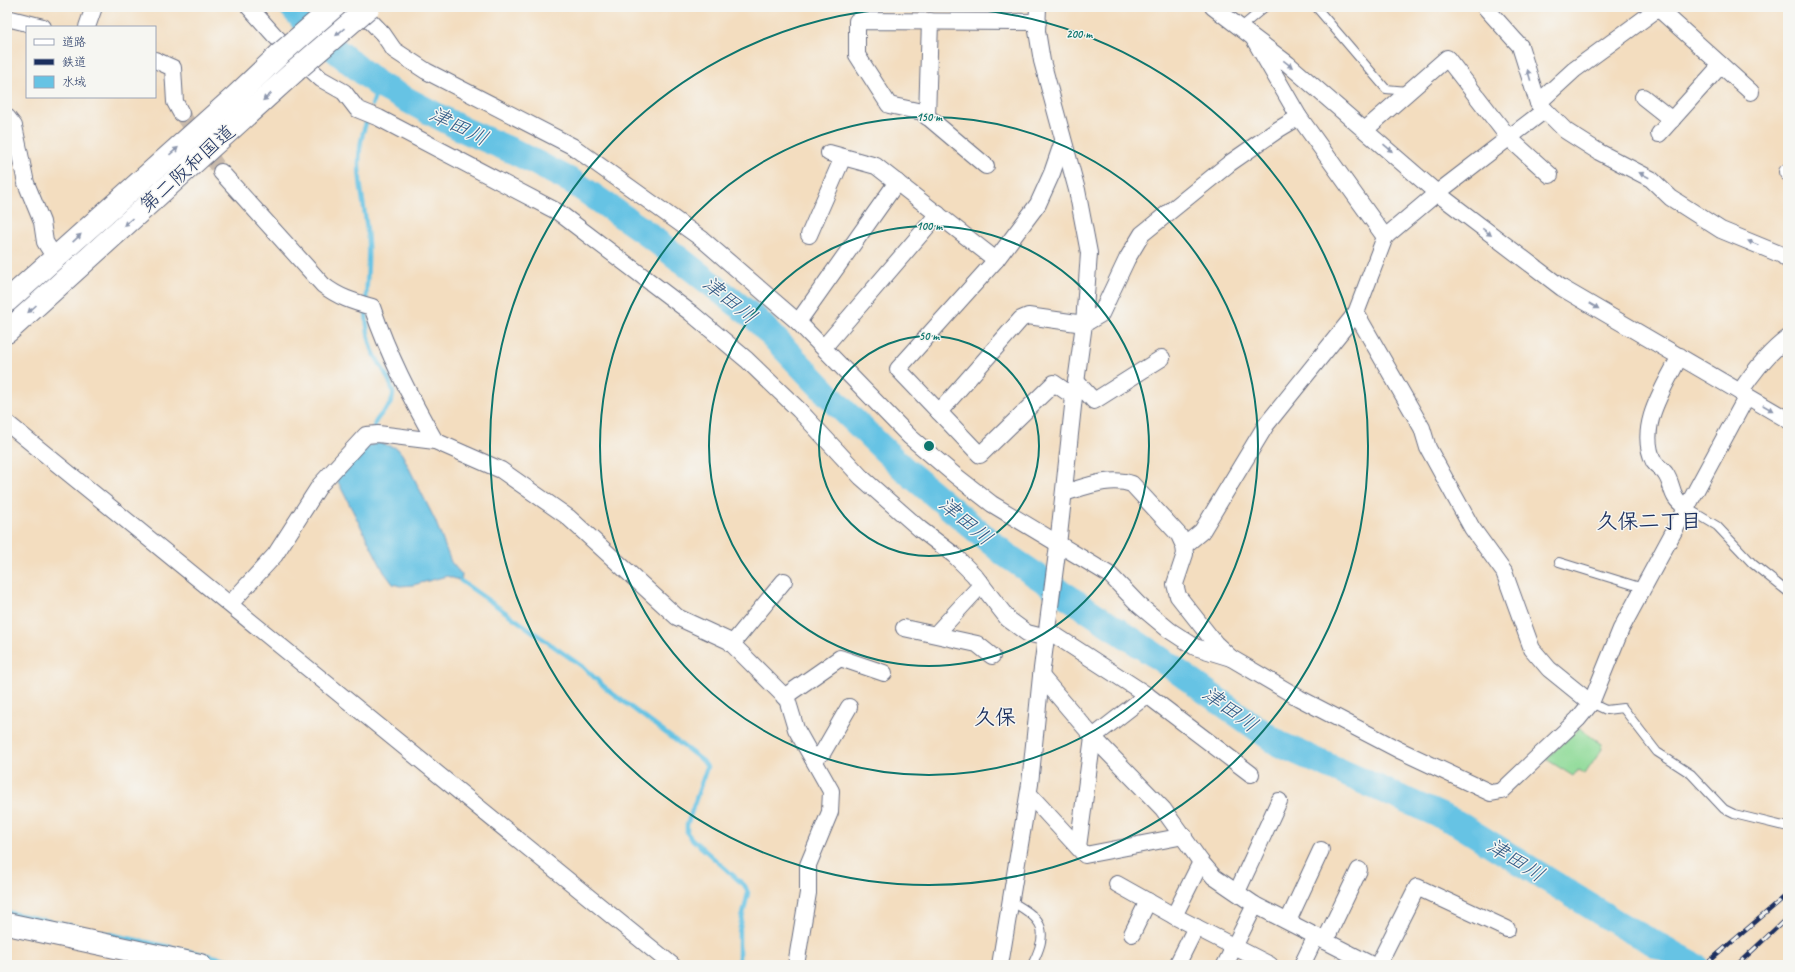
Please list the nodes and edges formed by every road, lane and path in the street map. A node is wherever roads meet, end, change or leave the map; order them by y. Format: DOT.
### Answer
graph roads {
  1 [pos="94,7"];
  2 [pos="249,7"];
  3 [pos="334,7"];
  4 [pos="357,7"];
  5 [pos="369,7"];
  6 [pos="1213,7"];
  7 [pos="1265,7"];
  8 [pos="1316,7"];
  9 [pos="1485,7"];
  10 [pos="1660,8"];
  11 [pos="1038,14"];
  12 [pos="7,18"];
  13 [pos="930,21"];
  14 [pos="39,26"];
  15 [pos="88,26"];
  16 [pos="1240,28"];
  17 [pos="1254,39"];
  18 [pos="156,60"];
  19 [pos="1721,65"];
  20 [pos="1409,92"];
  21 [pos="1751,92"];
  22 [pos="1643,97"];
  23 [pos="1541,106"];
  24 [pos="181,113"];
  25 [pos="7,117"];
  26 [pos="928,117"];
  27 [pos="1299,117"];
  28 [pos="1672,120"];
  29 [pos="1366,129"];
  30 [pos="1660,134"];
  31 [pos="1509,138"];
  32 [pos="1062,141"];
  33 [pos="986,166"];
  34 [pos="221,172"];
  35 [pos="1550,176"];
  36 [pos="897,182"];
  37 [pos="1437,192"];
  38 [pos="938,214"];
  39 [pos="809,235"];
  40 [pos="1385,237"];
  41 [pos="55,258"];
  42 [pos="996,260"];
  43 [pos="1788,260"];
  44 [pos="7,301"];
  45 [pos="1356,313"];
  46 [pos="798,322"];
  47 [pos="1084,324"];
  48 [pos="7,332"];
  49 [pos="1788,338"];
  50 [pos="824,348"];
  51 [pos="1680,356"];
  52 [pos="1162,358"];
  53 [pos="1076,381"];
  54 [pos="1744,394"];
  55 [pos="1074,397"];
  56 [pos="939,412"];
  57 [pos="1788,420"];
  58 [pos="7,423"];
  59 [pos="435,440"];
  60 [pos="1064,493"];
  61 [pos="1687,508"];
  62 [pos="1058,544"];
  63 [pos="1184,546"];
  64 [pos="1559,562"];
  65 [pos="784,581"];
  66 [pos="982,584"];
  67 [pos="1643,588"];
  68 [pos="1788,592"];
  69 [pos="230,604"];
  70 [pos="904,628"];
  71 [pos="936,634"];
  72 [pos="1047,634"];
  73 [pos="732,644"];
  74 [pos="992,656"];
  75 [pos="1231,658"];
  76 [pos="884,673"];
  77 [pos="1041,676"];
  78 [pos="1148,695"];
  79 [pos="784,696"];
  80 [pos="1592,703"];
  81 [pos="849,707"];
  82 [pos="1093,737"];
  83 [pos="813,759"];
  84 [pos="1251,774"];
  85 [pos="1029,794"];
  86 [pos="1280,801"];
  87 [pos="1788,827"];
  88 [pos="1184,836"];
  89 [pos="1078,847"];
  90 [pos="1321,850"];
  91 [pos="1201,862"];
  92 [pos="1359,870"];
  93 [pos="1117,884"];
  94 [pos="1237,892"];
  95 [pos="1148,901"];
  96 [pos="1012,902"];
  97 [pos="1255,905"];
  98 [pos="1174,916"];
  99 [pos="1288,921"];
  100 [pos="7,924"];
  101 [pos="1196,927"];
  102 [pos="1507,929"];
  103 [pos="1132,934"];
  104 [pos="1321,939"];
  105 [pos="1233,946"];
  106 [pos="200,965"];
  107 [pos="672,965"];
  108 [pos="796,965"];
  109 [pos="1000,965"];
  110 [pos="1032,965"];
  111 [pos="1177,965"];
  112 [pos="1225,965"];
  113 [pos="1270,965"];
  114 [pos="1302,965"];
  115 [pos="1372,965"];
  116 [pos="1378,965"];
  1 -- 15 [label="street"];
  2 -- 66 [label="street"];
  41 -- 3 [label="main road, 第二阪和国道, one-way, bridge"];
  4 -- 46 [label="street"];
  5 -- 48 [label="main road, 第二阪和国道, one-way, bridge"];
  6 -- 16 [label="street"];
  7 -- 16 [label="lane"];
  8 -- 20 [label="lane"];
  23 -- 9 [label="street, one-way"];
  10 -- 19 [label="street"];
  10 -- 23 [label="street"];
  11 -- 13 [label="street"];
  11 -- 32 [label="street"];
  12 -- 14 [label="street"];
  13 -- 26 [label="street"];
  13 -- 26 [label="street"];
  16 -- 17 [label="street"];
  17 -- 27 [label="street"];
  17 -- 29 [label="street, one-way"];
  18 -- 24 [label="street"];
  19 -- 21 [label="street"];
  19 -- 28 [label="street"];
  20 -- 29 [label="street"];
  20 -- 31 [label="street"];
  22 -- 28 [label="street"];
  23 -- 31 [label="street"];
  43 -- 23 [label="street, one-way"];
  25 -- 41 [label="street"];
  26 -- 33 [label="street"];
  27 -- 40 [label="street"];
  27 -- 47 [label="street"];
  28 -- 30 [label="street"];
  29 -- 37 [label="street, one-way"];
  31 -- 35 [label="street"];
  31 -- 37 [label="street"];
  32 -- 42 [label="street"];
  32 -- 47 [label="street"];
  34 -- 59 [label="street"];
  36 -- 38 [label="street"];
  36 -- 39 [label="street"];
  36 -- 46 [label="street"];
  37 -- 40 [label="street"];
  37 -- 51 [label="street, one-way"];
  38 -- 42 [label="street"];
  38 -- 50 [label="street"];
  40 -- 45 [label="street"];
  41 -- 44 [label="main road, 第二阪和国道"];
  42 -- 56 [label="street"];
  45 -- 63 [label="street"];
  45 -- 80 [label="street"];
  46 -- 50 [label="street"];
  47 -- 53 [label="street"];
  47 -- 56 [label="street"];
  49 -- 54 [label="street"];
  50 -- 62 [label="street"];
  51 -- 54 [label="street"];
  51 -- 61 [label="street"];
  52 -- 53 [label="street"];
  53 -- 55 [label="street"];
  54 -- 57 [label="street, one-way"];
  54 -- 61 [label="street"];
  55 -- 56 [label="street"];
  55 -- 60 [label="street"];
  58 -- 69 [label="street"];
  59 -- 69 [label="street"];
  59 -- 73 [label="street"];
  60 -- 62 [label="street"];
  60 -- 63 [label="street"];
  61 -- 67 [label="street"];
  61 -- 68 [label="lane"];
  62 -- 72 [label="street"];
  62 -- 75 [label="street"];
  63 -- 75 [label="street"];
  64 -- 67 [label="lane"];
  65 -- 73 [label="street"];
  66 -- 71 [label="street"];
  66 -- 72 [label="street"];
  67 -- 80 [label="street"];
  69 -- 107 [label="street"];
  70 -- 71 [label="street"];
  71 -- 74 [label="street"];
  72 -- 77 [label="street"];
  72 -- 78 [label="street"];
  73 -- 79 [label="street"];
  75 -- 80 [label="street"];
  76 -- 79 [label="street"];
  77 -- 82 [label="street"];
  77 -- 85 [label="street"];
  78 -- 82 [label="street"];
  78 -- 84 [label="street"];
  79 -- 83 [label="street"];
  80 -- 87 [label="lane"];
  81 -- 83 [label="street"];
  82 -- 88 [label="street"];
  82 -- 89 [label="street"];
  83 -- 108 [label="street"];
  85 -- 89 [label="street"];
  85 -- 96 [label="street"];
  86 -- 94 [label="street"];
  88 -- 89 [label="street"];
  88 -- 91 [label="street"];
  90 -- 99 [label="street"];
  91 -- 94 [label="street"];
  91 -- 98 [label="street"];
  92 -- 104 [label="street"];
  93 -- 95 [label="street"];
  94 -- 97 [label="street"];
  95 -- 98 [label="street"];
  95 -- 103 [label="street"];
  96 -- 109 [label="street"];
  96 -- 110 [label="lane"];
  97 -- 99 [label="street"];
  97 -- 105 [label="street"];
  98 -- 101 [label="street"];
  99 -- 104 [label="street"];
  100 -- 106 [label="main road"];
  101 -- 105 [label="street"];
  101 -- 111 [label="street"];
  102 -- 116 [label="street"];
  104 -- 114 [label="street"];
  104 -- 115 [label="street"];
  105 -- 112 [label="street"];
  105 -- 113 [label="street"];
}
